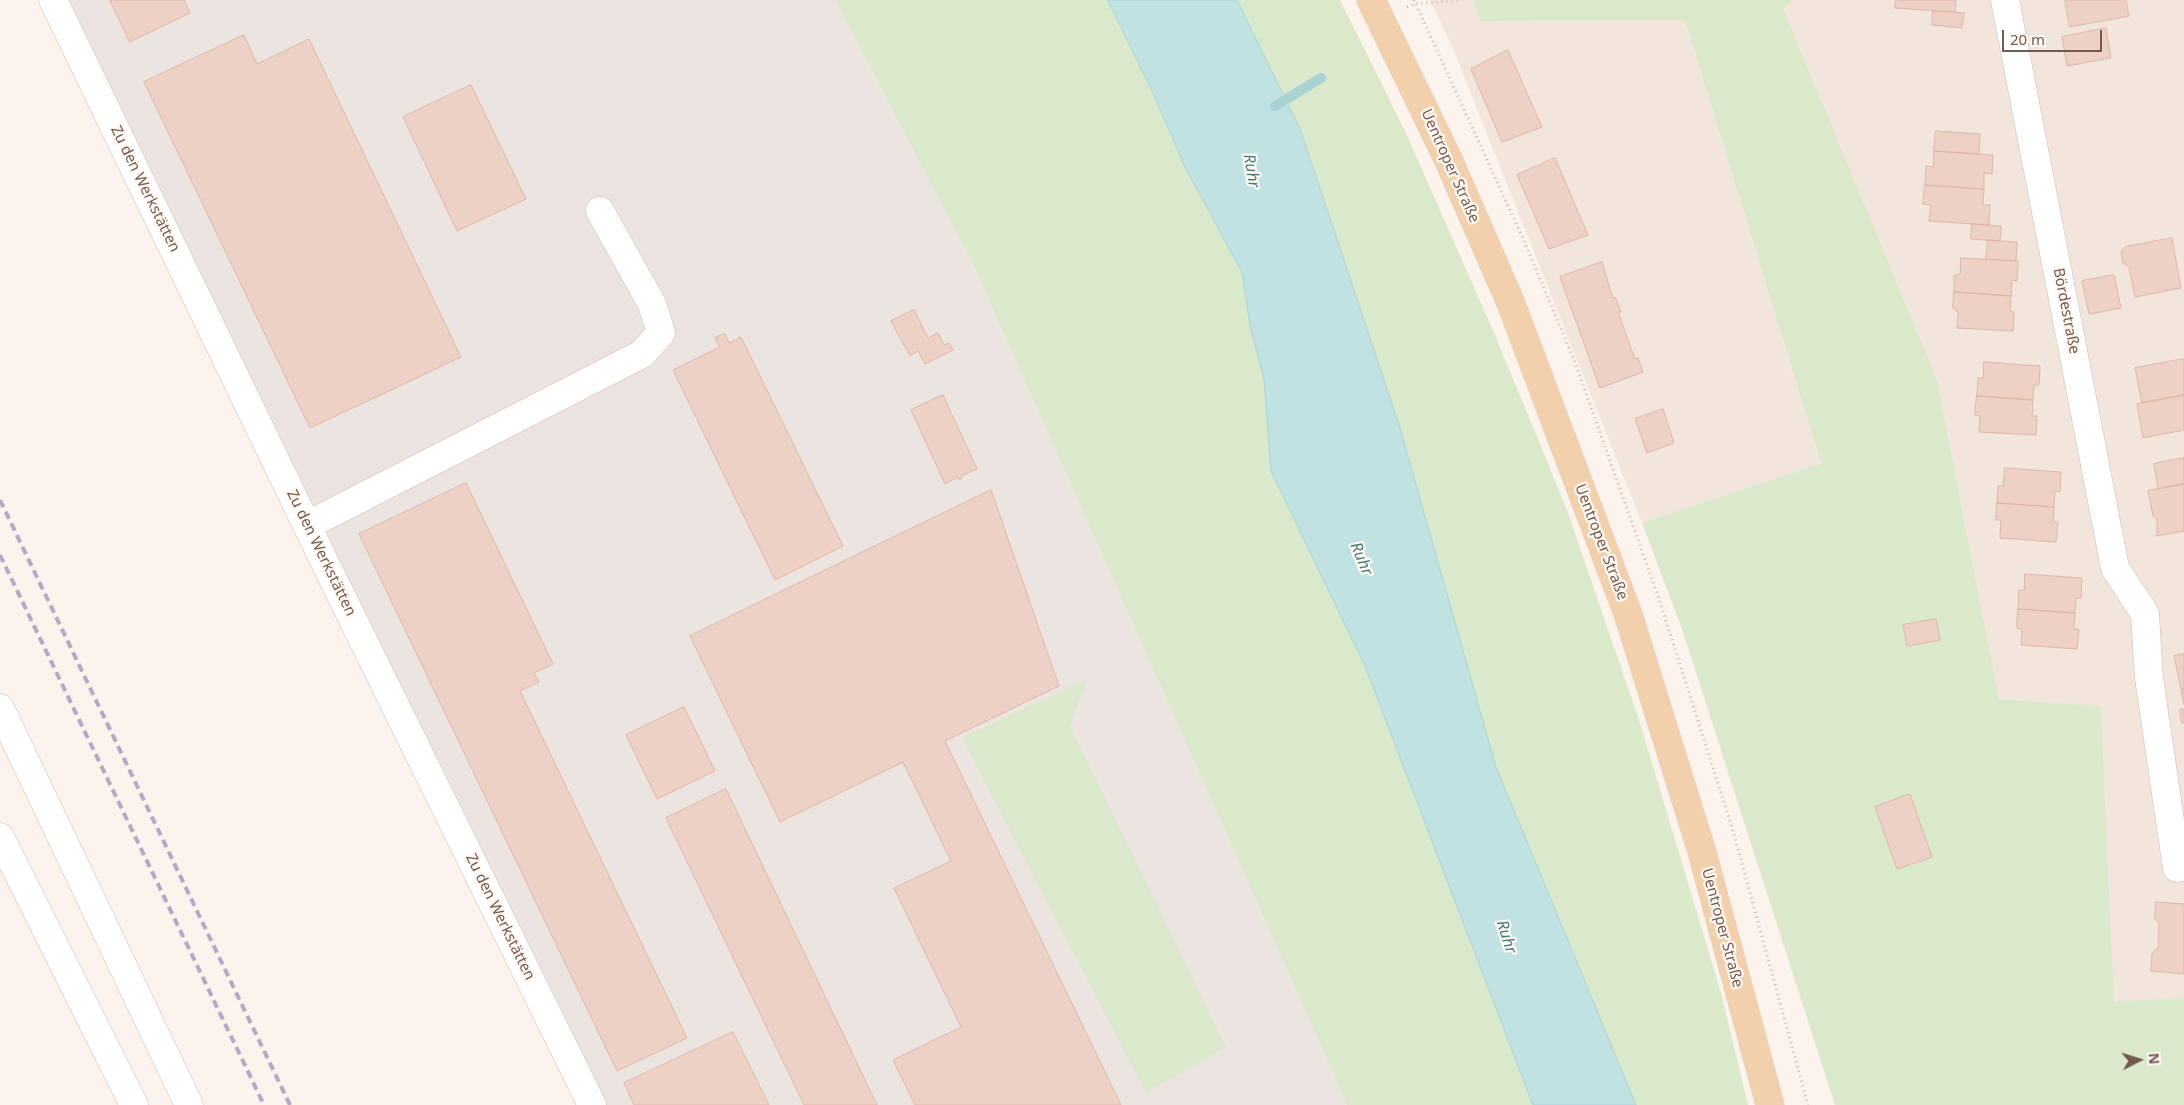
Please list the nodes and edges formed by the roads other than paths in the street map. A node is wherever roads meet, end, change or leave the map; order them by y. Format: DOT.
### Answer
graph roads {
  1 [pos="53,0"];
  2 [pos="2005,0"];
  3 [pos="1376,8"];
  4 [pos="600,211"];
  5 [pos="308,524"];
  6 [pos="0,708"];
  7 [pos="0,837"];
  8 [pos="2177,868"];
  9 [pos="134,1105"];
  10 [pos="188,1105"];
  11 [pos="592,1105"];
  12 [pos="1770,1105"];
  1 -- 5 [label="street, Zu den Werkstätten"];
  2 -- 8 [label="street, Bördestraße"];
  3 -- 12 [label="main road, Uentroper Straße"];
  4 -- 5 [label="street"];
  5 -- 11 [label="street, Zu den Werkstätten"];
  6 -- 10 [label="street"];
  7 -- 9 [label="street"];
}
